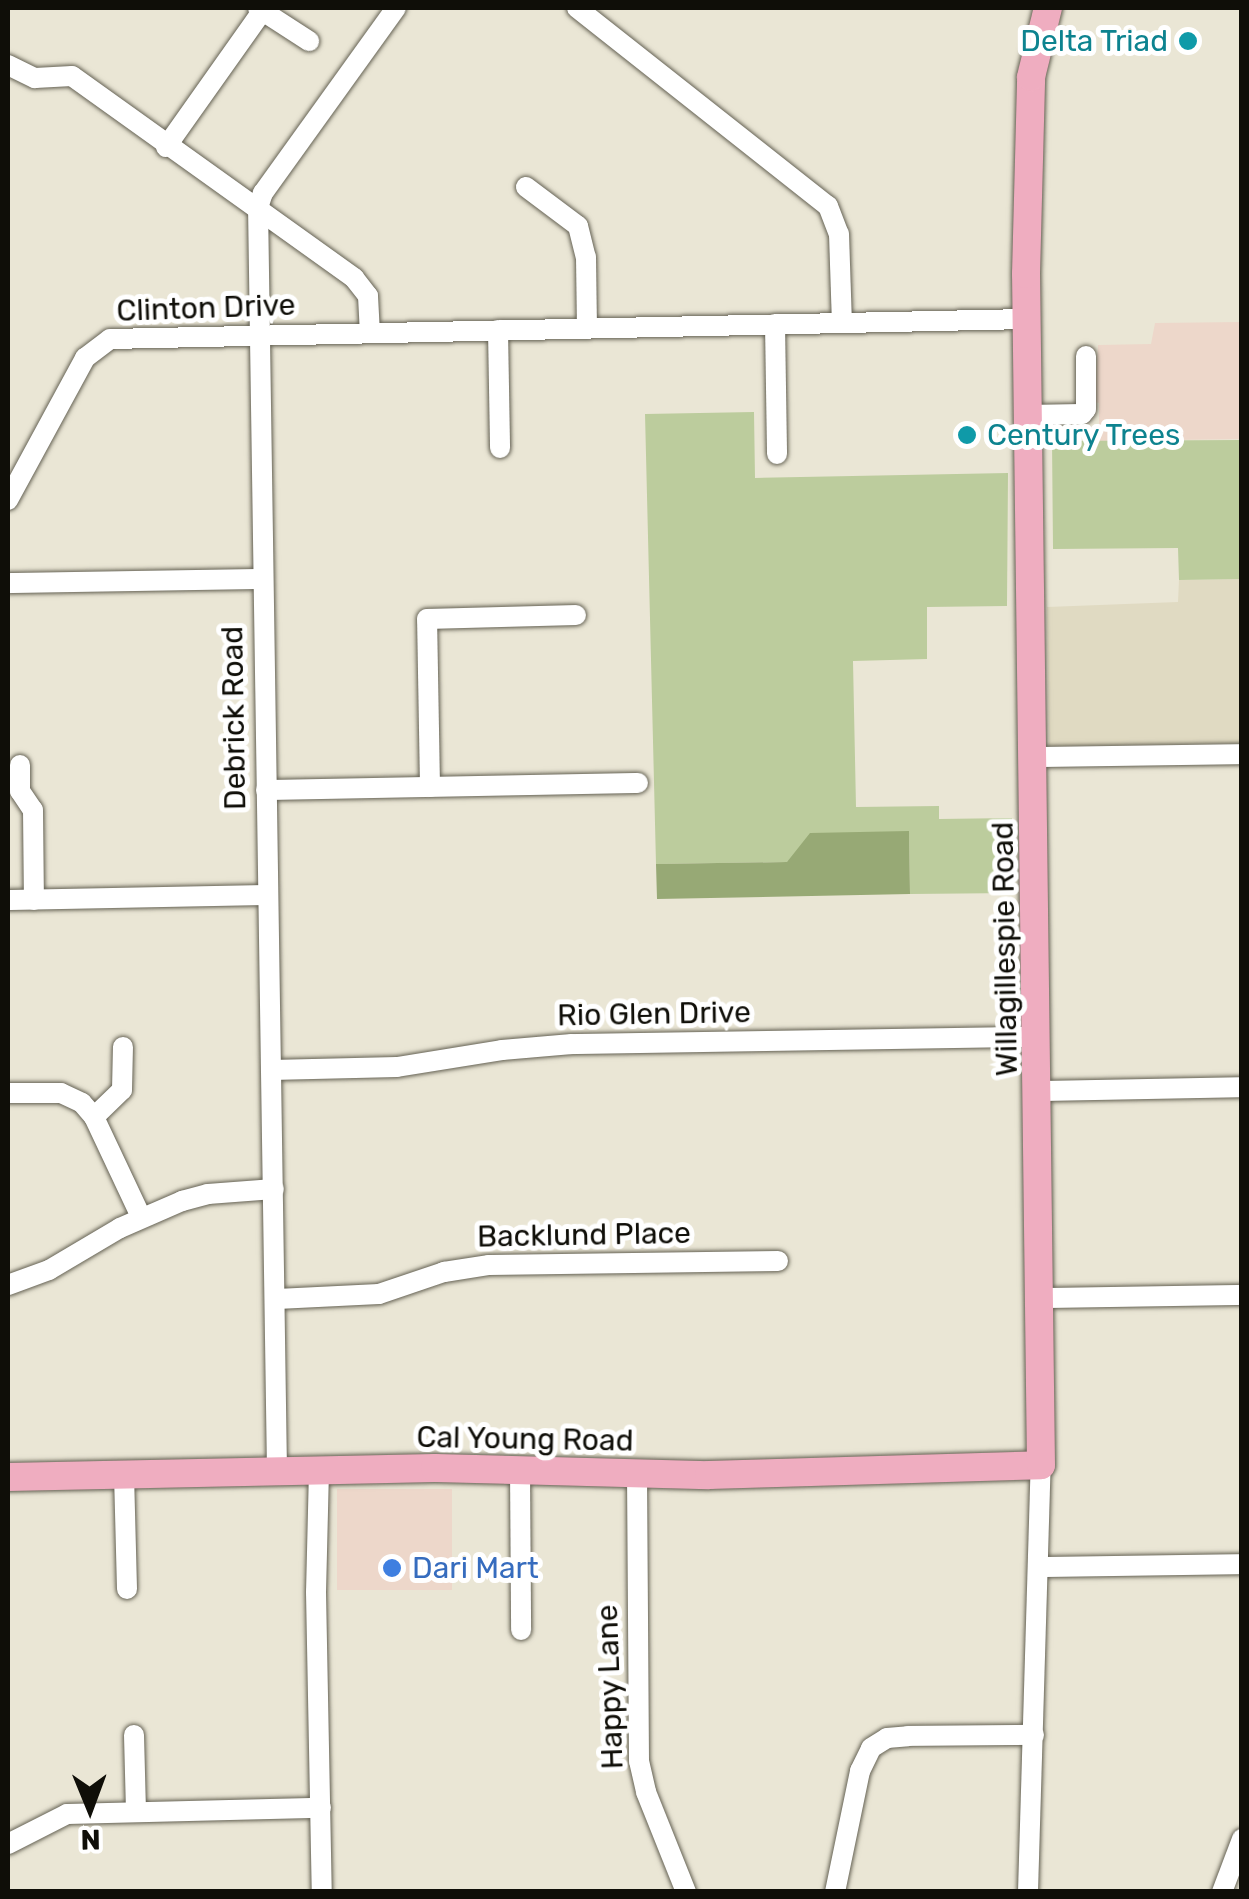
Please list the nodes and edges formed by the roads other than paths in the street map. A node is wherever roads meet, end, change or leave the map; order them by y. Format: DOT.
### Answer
graph roads {
  1 [pos="396,8"];
  2 [pos="576,8"];
  3 [pos="1048,8"];
  4 [pos="261,9"];
  5 [pos="308,41"];
  6 [pos="8,65"];
  7 [pos="166,147"];
  8 [pos="526,187"];
  9 [pos="258,212"];
  10 [pos="1026,319"];
  11 [pos="842,323"];
  12 [pos="775,324"];
  13 [pos="587,328"];
  14 [pos="498,330"];
  15 [pos="370,333"];
  16 [pos="260,336"];
  17 [pos="1086,356"];
  18 [pos="1027,415"];
  19 [pos="500,448"];
  20 [pos="777,454"];
  21 [pos="8,500"];
  22 [pos="262,579"];
  23 [pos="8,583"];
  24 [pos="576,615"];
  25 [pos="1242,754"];
  26 [pos="1034,757"];
  27 [pos="20,766"];
  28 [pos="638,783"];
  29 [pos="430,786"];
  30 [pos="266,790"];
  31 [pos="268,895"];
  32 [pos="8,900"];
  33 [pos="34,900"];
  34 [pos="1039,1037"];
  35 [pos="122,1046"];
  36 [pos="271,1070"];
  37 [pos="1242,1087"];
  38 [pos="1040,1091"];
  39 [pos="8,1093"];
  40 [pos="94,1118"];
  41 [pos="274,1189"];
  42 [pos="141,1216"];
  43 [pos="778,1261"];
  44 [pos="8,1284"];
  45 [pos="1242,1296"];
  46 [pos="1042,1298"];
  47 [pos="277,1299"];
  48 [pos="1041,1465"];
  49 [pos="320,1470"];
  50 [pos="520,1470"];
  51 [pos="276,1471"];
  52 [pos="124,1474"];
  53 [pos="637,1474"];
  54 [pos="8,1476"];
  55 [pos="1242,1564"];
  56 [pos="1038,1567"];
  57 [pos="127,1589"];
  58 [pos="521,1630"];
  59 [pos="134,1735"];
  60 [pos="1034,1736"];
  61 [pos="321,1808"];
  62 [pos="136,1811"];
  63 [pos="1242,1839"];
  64 [pos="8,1844"];
  65 [pos="322,1892"];
  66 [pos="686,1892"];
  67 [pos="835,1892"];
  68 [pos="1028,1892"];
  69 [pos="1222,1892"];
  1 -- 9 [label="street, Debrick Road"];
  2 -- 11 [label="street"];
  3 -- 10 [label="main road, Willagillespie Road"];
  4 -- 5 [label="street"];
  4 -- 7 [label="street"];
  6 -- 7 [label="street"];
  7 -- 9 [label="street"];
  8 -- 13 [label="street"];
  9 -- 15 [label="street"];
  9 -- 16 [label="street, Debrick Road"];
  10 -- 11 [label="street, Clinton Drive"];
  10 -- 18 [label="main road, Willagillespie Road"];
  11 -- 12 [label="street, Clinton Drive"];
  12 -- 13 [label="street, Clinton Drive"];
  12 -- 20 [label="street"];
  13 -- 14 [label="street, Clinton Drive"];
  14 -- 15 [label="street, Clinton Drive"];
  14 -- 19 [label="street"];
  15 -- 16 [label="street, Clinton Drive"];
  16 -- 21 [label="street, Clinton Drive"];
  16 -- 22 [label="street, Debrick Road"];
  17 -- 18 [label="street"];
  18 -- 26 [label="main road, Willagillespie Road"];
  22 -- 23 [label="street"];
  22 -- 30 [label="street, Debrick Road"];
  24 -- 29 [label="street"];
  25 -- 26 [label="street"];
  26 -- 34 [label="main road, Willagillespie Road"];
  27 -- 33 [label="street"];
  28 -- 29 [label="street"];
  29 -- 30 [label="street"];
  30 -- 31 [label="street, Debrick Road"];
  31 -- 33 [label="street"];
  31 -- 36 [label="street, Debrick Road"];
  32 -- 33 [label="street"];
  34 -- 36 [label="street, Rio Glen Drive"];
  34 -- 38 [label="main road, Willagillespie Road"];
  35 -- 40 [label="street"];
  36 -- 41 [label="street, Debrick Road"];
  37 -- 38 [label="street"];
  38 -- 46 [label="main road, Willagillespie Road"];
  39 -- 40 [label="street"];
  40 -- 42 [label="street"];
  41 -- 42 [label="street"];
  41 -- 47 [label="street, Debrick Road"];
  42 -- 44 [label="street"];
  43 -- 47 [label="street, Backlund Place"];
  45 -- 46 [label="street"];
  46 -- 48 [label="main road, Willagillespie Road"];
  47 -- 51 [label="street, Debrick Road"];
  48 -- 53 [label="main road, Cal Young Road"];
  48 -- 56 [label="street, Willagillespie Road"];
  49 -- 50 [label="main road, Cal Young Road"];
  49 -- 51 [label="main road, Cal Young Road"];
  49 -- 61 [label="street"];
  50 -- 53 [label="main road, Cal Young Road"];
  50 -- 58 [label="street"];
  51 -- 52 [label="main road, Cal Young Road"];
  52 -- 54 [label="main road, Cal Young Road"];
  52 -- 57 [label="street"];
  53 -- 66 [label="street, Happy Lane"];
  55 -- 56 [label="street"];
  56 -- 60 [label="street, Willagillespie Road"];
  59 -- 62 [label="street"];
  60 -- 67 [label="street"];
  60 -- 68 [label="street, Willagillespie Road"];
  61 -- 62 [label="street"];
  61 -- 65 [label="street"];
  62 -- 64 [label="street"];
  63 -- 69 [label="street"];
}
